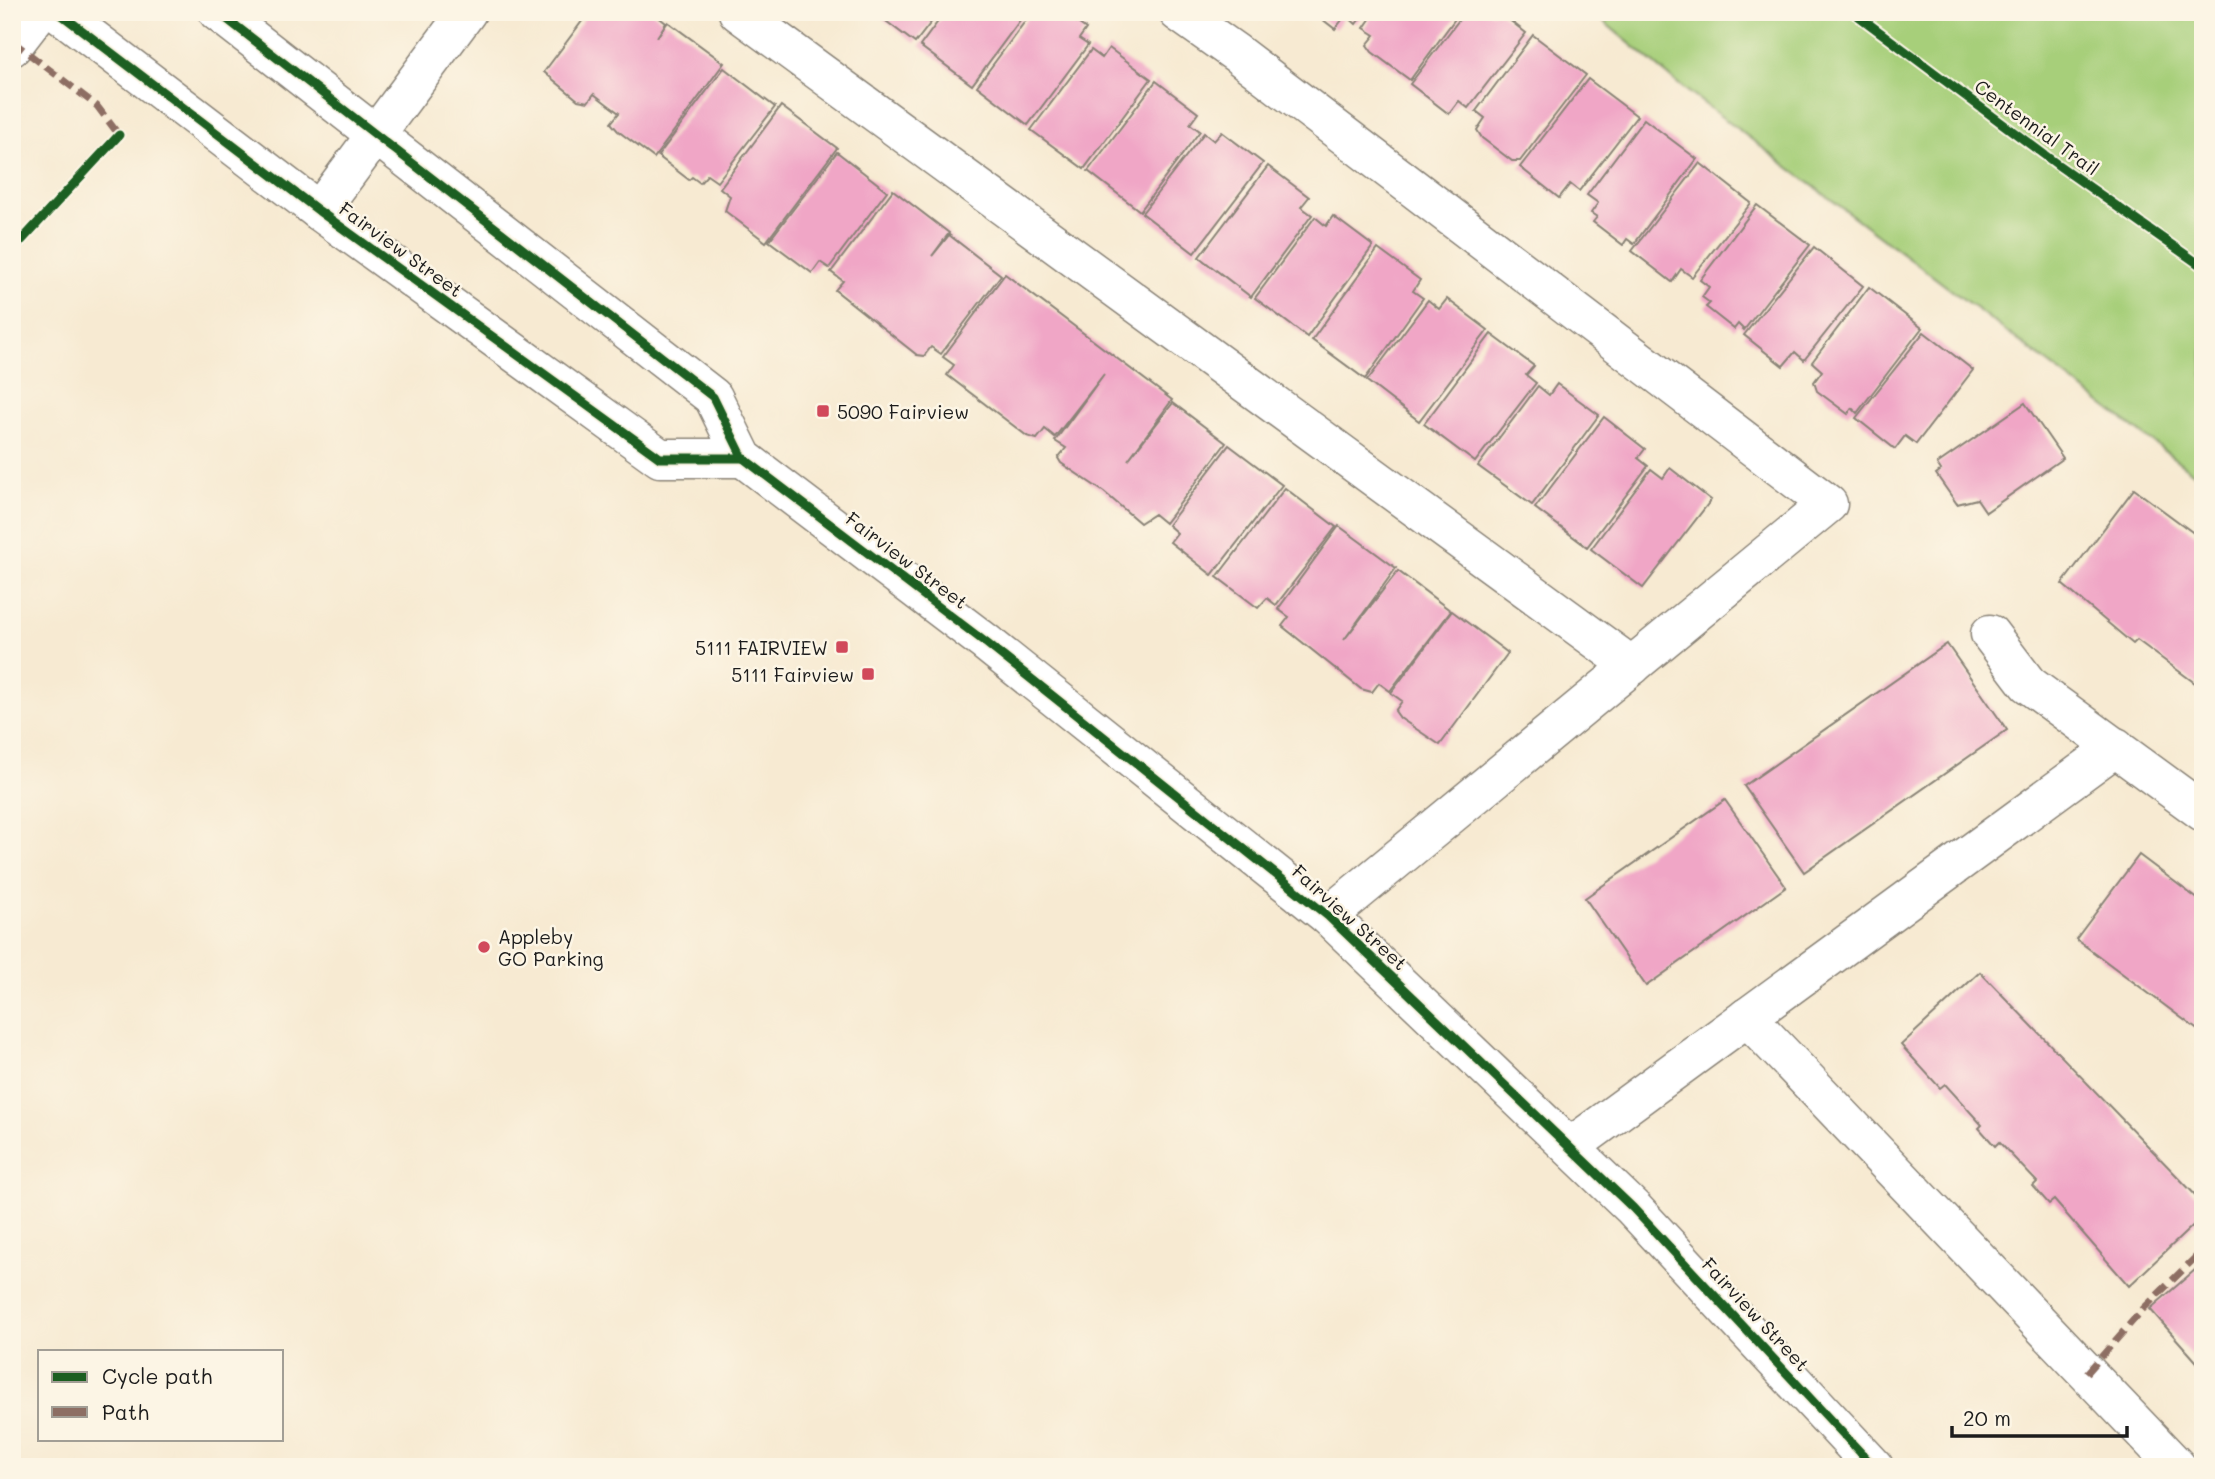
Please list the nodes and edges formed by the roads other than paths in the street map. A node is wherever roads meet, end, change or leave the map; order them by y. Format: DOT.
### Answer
graph roads {
  1 [pos="39,12"];
  2 [pos="58,12"];
  3 [pos="218,12"];
  4 [pos="467,12"];
  5 [pos="738,12"];
  6 [pos="1178,12"];
  7 [pos="12,47"];
  8 [pos="376,133"];
  9 [pos="319,211"];
  10 [pos="743,458"];
  11 [pos="1990,634"];
  12 [pos="1632,666"];
  13 [pos="2116,747"];
  14 [pos="2203,812"];
  15 [pos="1328,916"];
  16 [pos="1746,1017"];
  17 [pos="1570,1147"];
  18 [pos="1874,1467"];
  19 [pos="2177,1467"];
  1 -- 7 [label="street"];
  2 -- 9 [label="street, Fairview Street"];
  3 -- 8 [label="street, Fairview Street"];
  4 -- 8 [label="street"];
  5 -- 12 [label="street"];
  6 -- 12 [label="street"];
  8 -- 9 [label="street"];
  8 -- 10 [label="street, Fairview Street"];
  9 -- 10 [label="street, Fairview Street"];
  10 -- 15 [label="street, Fairview Street"];
  11 -- 13 [label="street"];
  12 -- 15 [label="street"];
  13 -- 14 [label="street"];
  13 -- 16 [label="street"];
  15 -- 17 [label="street, Fairview Street"];
  16 -- 17 [label="street"];
  16 -- 19 [label="street"];
  17 -- 18 [label="street, Fairview Street"];
}
